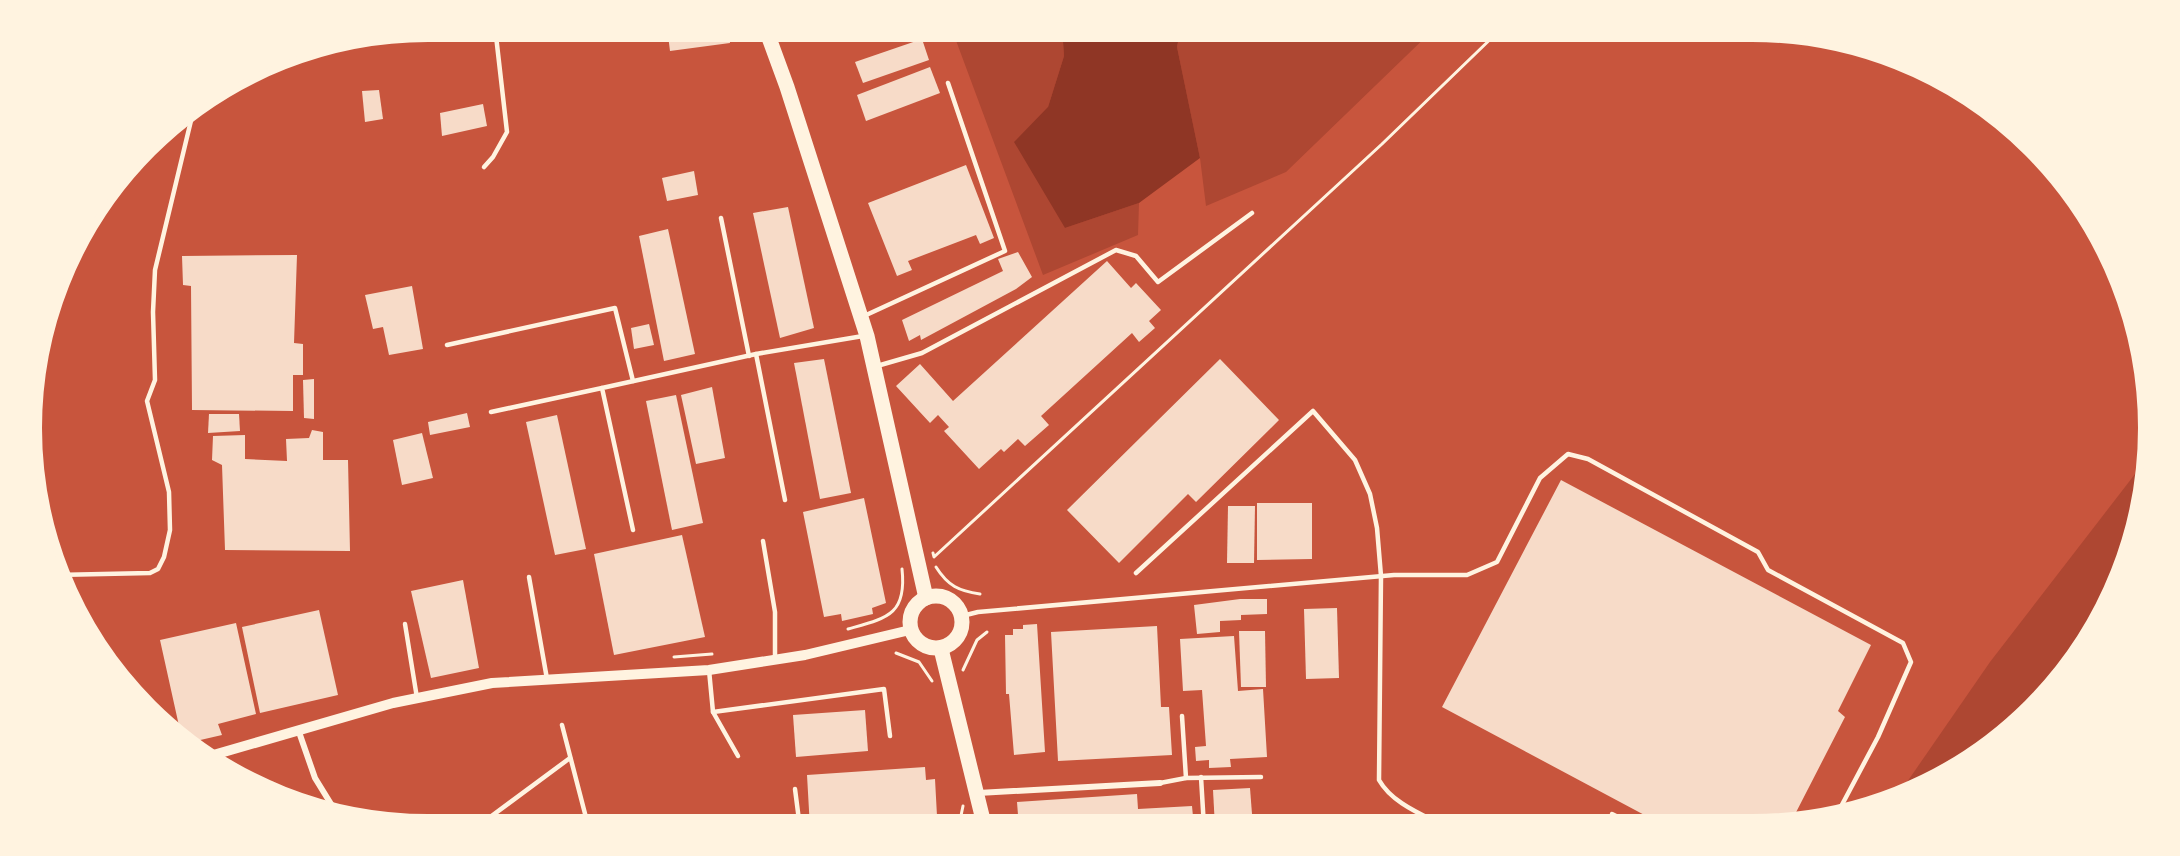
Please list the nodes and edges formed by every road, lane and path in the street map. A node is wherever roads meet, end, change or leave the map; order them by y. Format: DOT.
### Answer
graph roads {
  1 [pos="496,38"];
  2 [pos="769,38"];
  3 [pos="1492,38"];
  4 [pos="948,83"];
  5 [pos="192,117"];
  6 [pos="484,168"];
  7 [pos="1252,213"];
  8 [pos="721,218"];
  9 [pos="861,317"];
  10 [pos="867,336"];
  11 [pos="447,345"];
  12 [pos="756,354"];
  13 [pos="749,356"];
  14 [pos="874,367"];
  15 [pos="633,381"];
  16 [pos="603,388"];
  17 [pos="492,411"];
  18 [pos="785,500"];
  19 [pos="633,531"];
  20 [pos="763,541"];
  21 [pos="931,548"];
  22 [pos="934,557"];
  23 [pos="902,568"];
  24 [pos="1136,573"];
  25 [pos="66,575"];
  26 [pos="1381,576"];
  27 [pos="529,577"];
  28 [pos="980,594"];
  29 [pos="926,598"];
  30 [pos="962,616"];
  31 [pos="405,624"];
  32 [pos="848,629"];
  33 [pos="910,630"];
  34 [pos="941,649"];
  35 [pos="896,653"];
  36 [pos="775,660"];
  37 [pos="709,670"];
  38 [pos="547,679"];
  39 [pos="933,683"];
  40 [pos="417,698"];
  41 [pos="712,712"];
  42 [pos="1182,716"];
  43 [pos="562,724"];
  44 [pos="299,732"];
  45 [pos="890,736"];
  46 [pos="214,755"];
  47 [pos="738,756"];
  48 [pos="570,758"];
  49 [pos="1201,777"];
  50 [pos="1261,777"];
  51 [pos="1186,778"];
  52 [pos="1160,783"];
  53 [pos="795,789"];
  54 [pos="969,797"];
  55 [pos="332,806"];
  56 [pos="1840,808"];
  57 [pos="1612,814"];
  58 [pos="489,818"];
  59 [pos="586,818"];
  60 [pos="799,818"];
  61 [pos="962,818"];
  62 [pos="980,818"];
  63 [pos="1203,818"];
  64 [pos="1429,818"];
  65 [pos="1620,818"];
  1 -- 6 [label="lane"];
  2 -- 9 [label="main road"];
  3 -- 22 [label="path"];
  4 -- 9 [label="lane"];
  5 -- 25 [label="lane"];
  7 -- 14 [label="lane"];
  8 -- 13 [label="lane"];
  9 -- 10 [label="main road"];
  10 -- 12 [label="lane"];
  10 -- 14 [label="main road"];
  11 -- 15 [label="lane"];
  12 -- 13 [label="lane"];
  12 -- 18 [label="lane"];
  13 -- 15 [label="lane"];
  14 -- 29 [label="main road"];
  15 -- 16 [label="lane"];
  16 -- 17 [label="lane"];
  16 -- 19 [label="lane"];
  20 -- 36 [label="lane"];
  21 -- 22 [label="path"];
  22 -- 28 [label="path"];
  23 -- 32 [label="path"];
  24 -- 26 [label="lane"];
  26 -- 30 [label="lane"];
  26 -- 56 [label="lane"];
  26 -- 64 [label="lane"];
  27 -- 38 [label="lane"];
  29 -- 30 [label="main road"];
  29 -- 33 [label="main road"];
  30 -- 34 [label="main road"];
  31 -- 40 [label="lane"];
  33 -- 34 [label="main road"];
  33 -- 36 [label="street"];
  34 -- 54 [label="main road"];
  35 -- 39 [label="path"];
  36 -- 37 [label="street"];
  37 -- 38 [label="street"];
  37 -- 41 [label="lane"];
  38 -- 40 [label="street"];
  40 -- 44 [label="street"];
  41 -- 45 [label="lane"];
  41 -- 47 [label="lane"];
  42 -- 51 [label="lane"];
  43 -- 48 [label="lane"];
  44 -- 46 [label="street"];
  44 -- 55 [label="street"];
  48 -- 58 [label="lane"];
  48 -- 59 [label="lane"];
  49 -- 50 [label="lane"];
  49 -- 51 [label="lane"];
  49 -- 63 [label="lane"];
  51 -- 52 [label="lane"];
  52 -- 54 [label="street"];
  53 -- 60 [label="lane"];
  54 -- 61 [label="path"];
  54 -- 62 [label="main road"];
  57 -- 65 [label="lane"];
}
